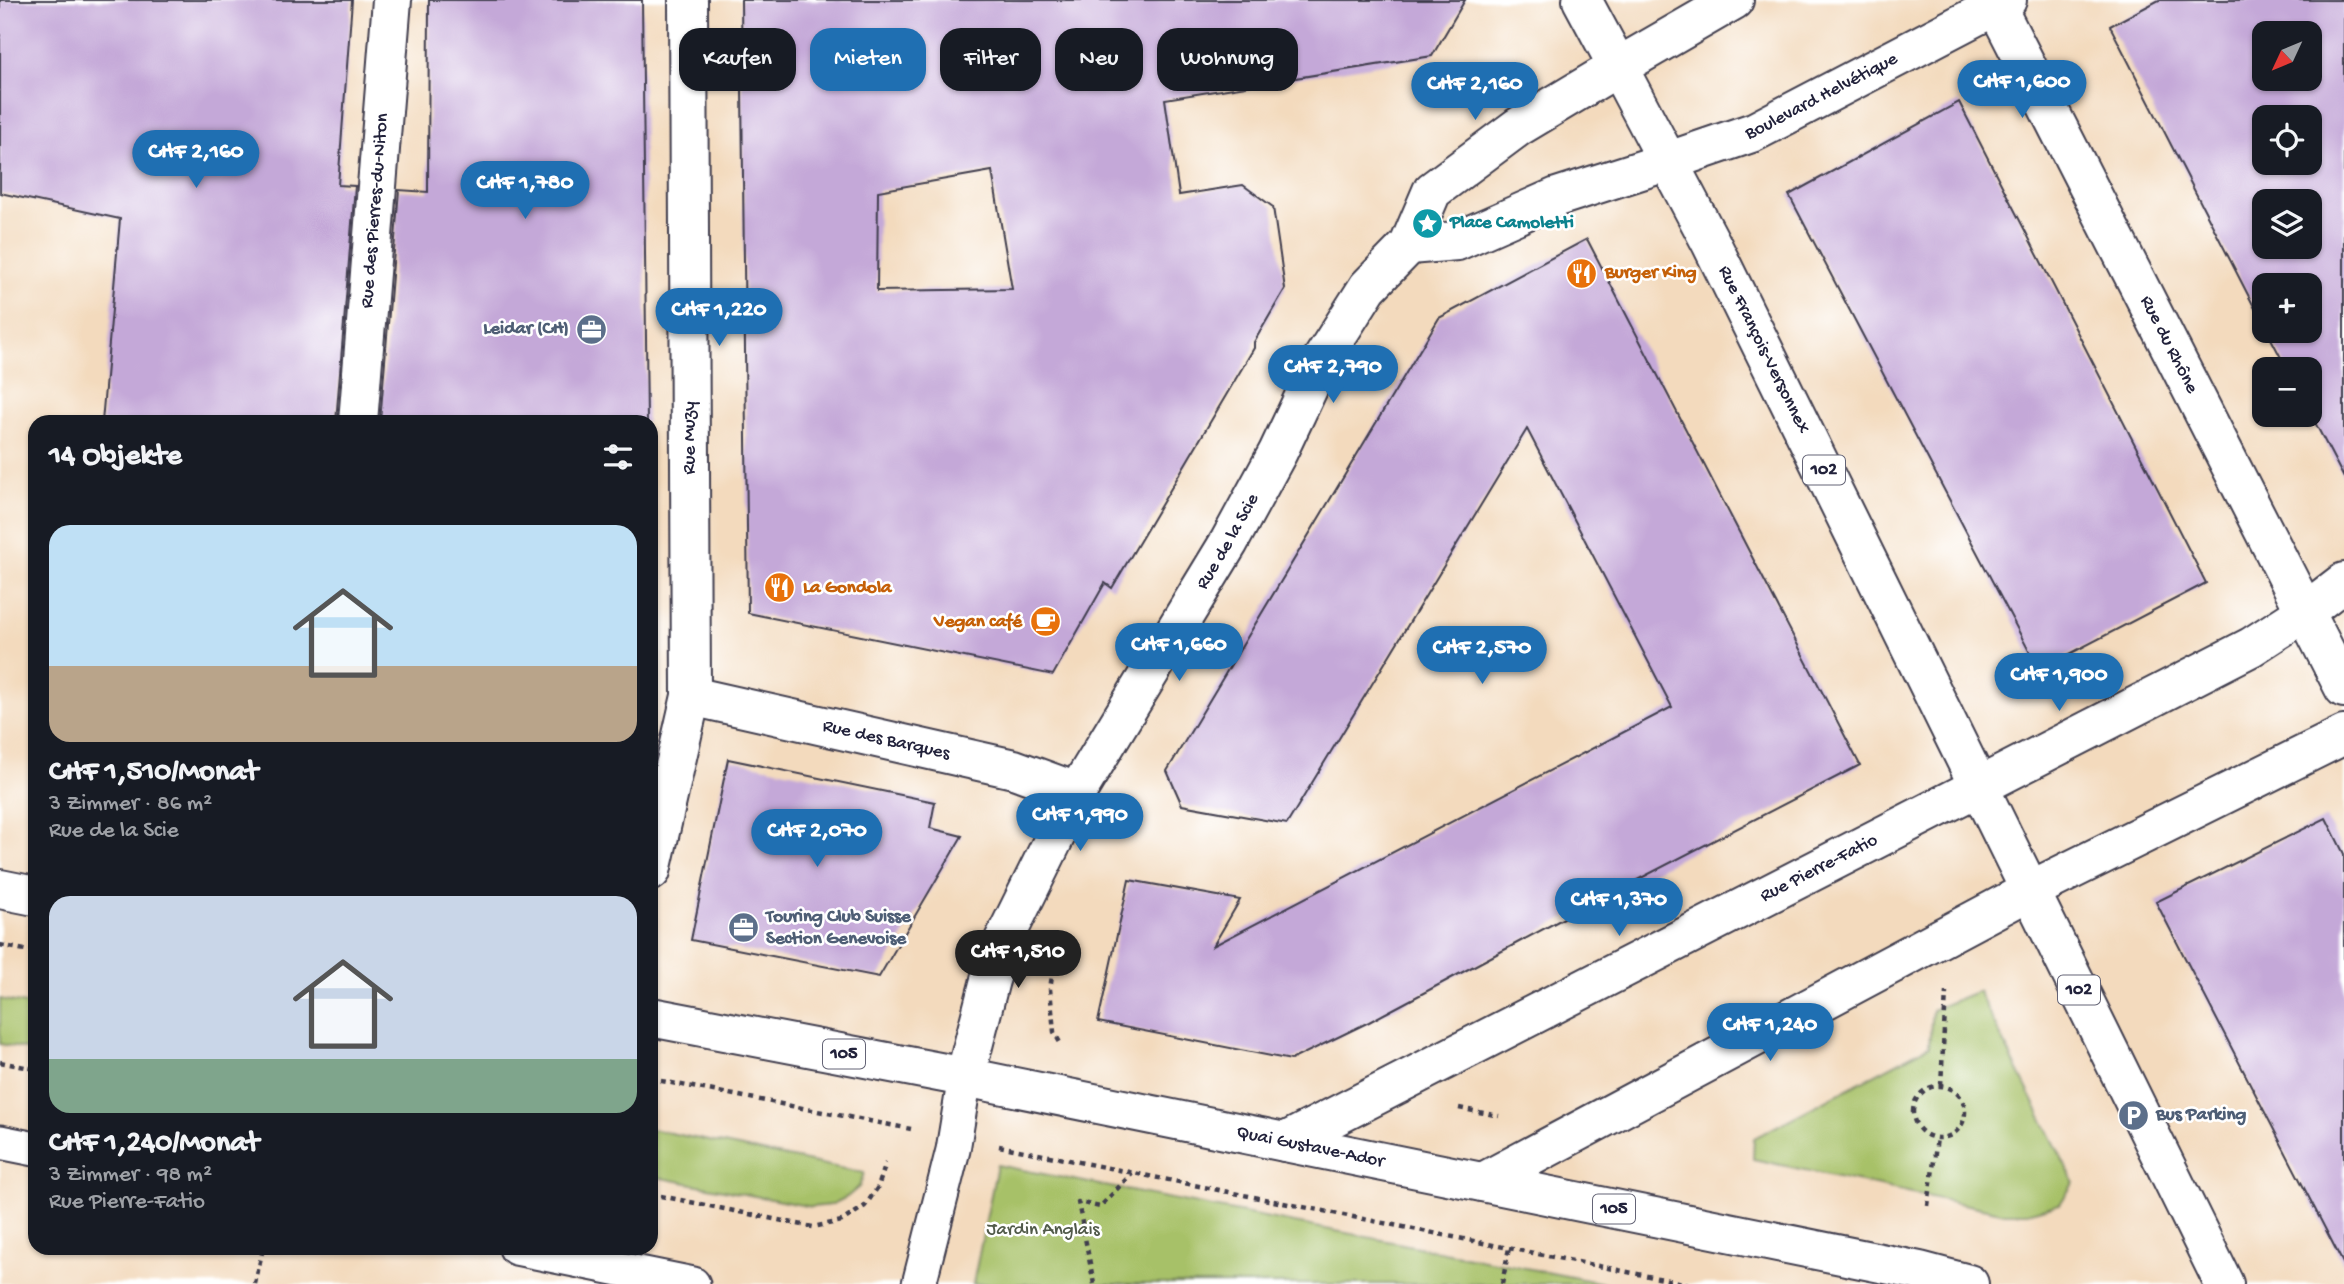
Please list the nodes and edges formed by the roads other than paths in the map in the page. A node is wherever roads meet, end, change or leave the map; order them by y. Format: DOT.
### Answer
graph roads {
  1 [pos="392,0"];
  2 [pos="688,0"];
  3 [pos="1582,0"];
  4 [pos="1734,0"];
  5 [pos="1999,2"];
  6 [pos="1618,67"];
  7 [pos="1669,161"];
  8 [pos="1409,245"];
  9 [pos="359,415"];
  10 [pos="2344,582"];
  11 [pos="2344,603"];
  12 [pos="2305,612"];
  13 [pos="2339,669"];
  14 [pos="691,696"];
  15 [pos="2344,735"];
  16 [pos="1980,788"];
  17 [pos="1077,792"];
  18 [pos="658,840"];
  19 [pos="0,890"];
  20 [pos="2029,891"];
  21 [pos="28,895"];
  22 [pos="658,1018"];
  23 [pos="965,1077"];
  24 [pos="0,1142"];
  25 [pos="1285,1142"];
  26 [pos="28,1148"];
  27 [pos="1483,1182"];
  28 [pos="550,1255"];
  29 [pos="693,1284"];
  30 [pos="919,1284"];
  31 [pos="1969,1284"];
  32 [pos="2224,1284"];
  1 -- 9 [label="main road, Rue des Pierres-du-Niton"];
  2 -- 14 [label="main road, Rue Muzy"];
  3 -- 6 [label="main road, Rue François-Versonnex / 102"];
  4 -- 6 [label="main road"];
  5 -- 7 [label="main road, Boulevard Helvétique"];
  5 -- 12 [label="main road, Rue du Rhône"];
  6 -- 7 [label="main road, Rue François-Versonnex / 102"];
  6 -- 8 [label="main road"];
  7 -- 8 [label="main road"];
  7 -- 16 [label="main road, Rue François-Versonnex / 102"];
  8 -- 17 [label="main road, Rue de la Scie"];
  10 -- 12 [label="main road, Rue Pierre-Fatio"];
  11 -- 12 [label="lane"];
  12 -- 13 [label="main road, Rue du Rhône"];
  12 -- 16 [label="main road, Rue Pierre-Fatio"];
  14 -- 17 [label="main road, Rue des Barques"];
  14 -- 18 [label="main road, Rue Muzy"];
  15 -- 20 [label="main road"];
  16 -- 20 [label="main road, Rue François-Versonnex / 102"];
  16 -- 25 [label="main road, Rue Pierre-Fatio"];
  17 -- 23 [label="main road, Rue de la Scie"];
  19 -- 21 [label="main road"];
  20 -- 27 [label="main road"];
  20 -- 32 [label="main road, 102"];
  22 -- 23 [label="main road, Quai Gustave-Ador / 105"];
  23 -- 25 [label="main road, Quai Gustave-Ador / 105"];
  23 -- 30 [label="lane"];
  24 -- 26 [label="lane"];
  25 -- 27 [label="main road, Quai Gustave-Ador / 105"];
  27 -- 31 [label="main road, Quai Gustave-Ador / 105"];
  28 -- 29 [label="lane"];
}
